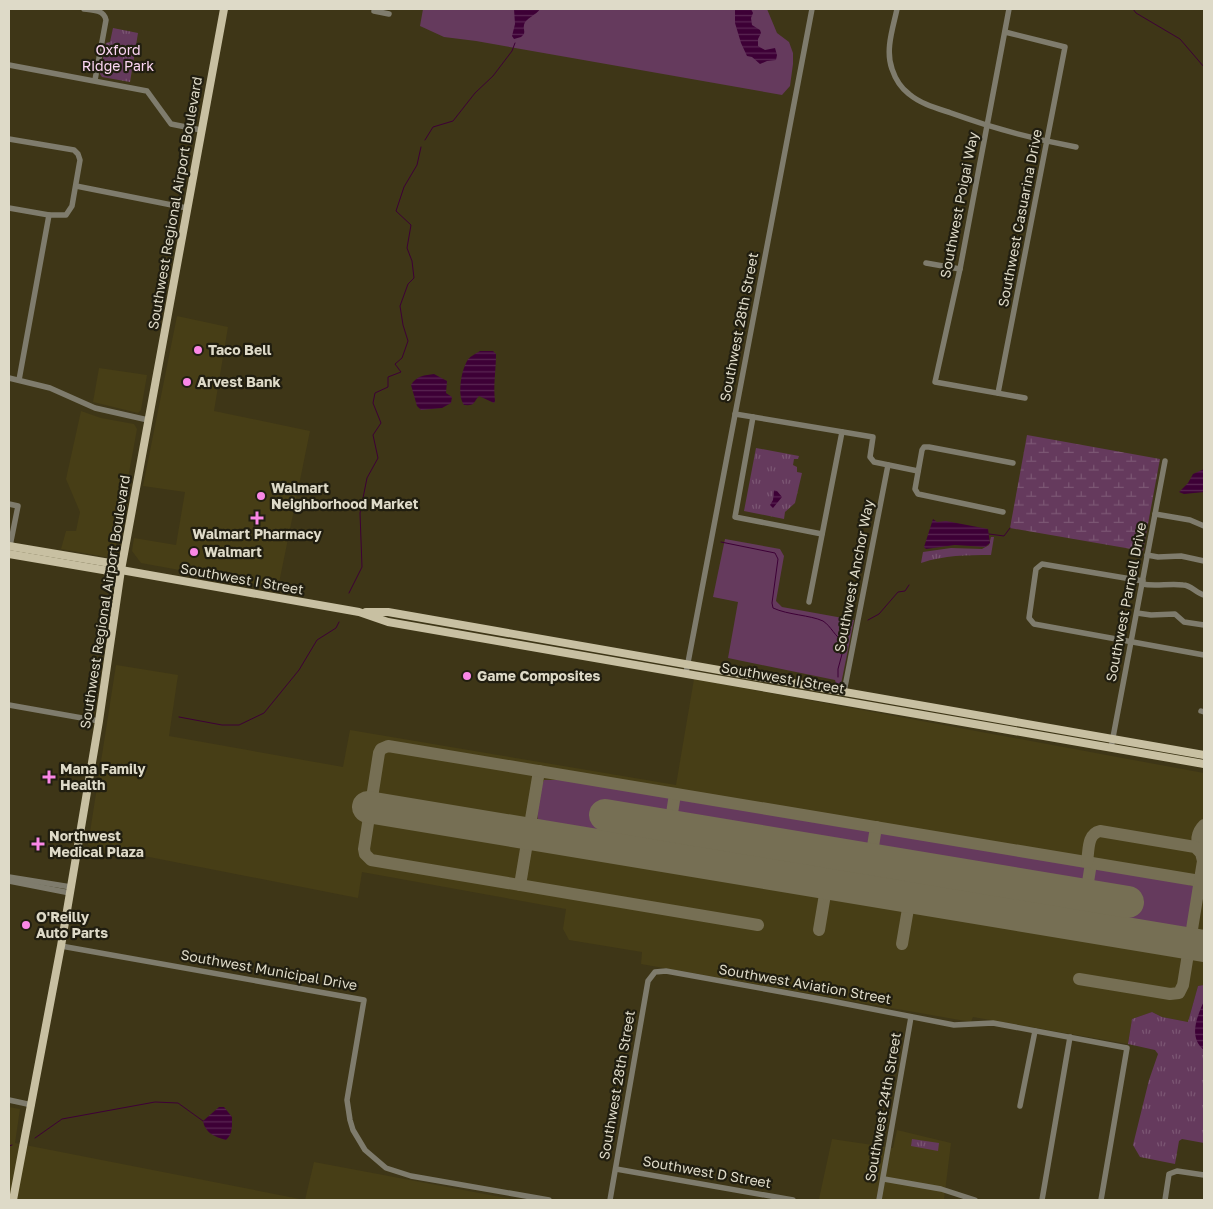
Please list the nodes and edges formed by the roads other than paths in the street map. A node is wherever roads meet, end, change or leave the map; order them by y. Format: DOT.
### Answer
graph roads {
  1 [pos="84,9"];
  2 [pos="224,9"];
  3 [pos="812,9"];
  4 [pos="897,9"];
  5 [pos="1009,9"];
  6 [pos="374,13"];
  7 [pos="389,14"];
  8 [pos="1005,32"];
  9 [pos="9,65"];
  10 [pos="95,80"];
  11 [pos="987,126"];
  12 [pos="201,130"];
  13 [pos="9,139"];
  14 [pos="1047,142"];
  15 [pos="1076,148"];
  16 [pos="76,186"];
  17 [pos="9,208"];
  18 [pos="187,208"];
  19 [pos="49,215"];
  20 [pos="926,263"];
  21 [pos="960,269"];
  22 [pos="9,378"];
  23 [pos="18,380"];
  24 [pos="998,393"];
  25 [pos="1025,398"];
  26 [pos="735,414"];
  27 [pos="753,417"];
  28 [pos="148,420"];
  29 [pos="842,432"];
  30 [pos="1165,461"];
  31 [pos="1013,463"];
  32 [pos="888,466"];
  33 [pos="918,471"];
  34 [pos="9,504"];
  35 [pos="1003,512"];
  36 [pos="1155,514"];
  37 [pos="1204,526"];
  38 [pos="822,534"];
  39 [pos="9,549"];
  40 [pos="1147,555"];
  41 [pos="1204,561"];
  42 [pos="121,570"];
  43 [pos="1142,583"];
  44 [pos="1204,595"];
  45 [pos="809,602"];
  46 [pos="1137,613"];
  47 [pos="1204,624"];
  48 [pos="1131,642"];
  49 [pos="1204,656"];
  50 [pos="687,669"];
  51 [pos="844,692"];
  52 [pos="9,705"];
  53 [pos="99,721"];
  54 [pos="1112,739"];
  55 [pos="1111,748"];
  56 [pos="1204,755"];
  57 [pos="1204,764"];
  58 [pos="9,877"];
  59 [pos="9,881"];
  60 [pos="70,890"];
  61 [pos="61,946"];
  62 [pos="651,974"];
  63 [pos="911,1017"];
  64 [pos="1035,1031"];
  65 [pos="1070,1037"];
  66 [pos="9,1100"];
  67 [pos="32,1105"];
  68 [pos="1020,1106"];
  69 [pos="616,1169"];
  70 [pos="1204,1176"];
  71 [pos="884,1179"];
  72 [pos="13,1200"];
  73 [pos="549,1200"];
  74 [pos="610,1200"];
  75 [pos="793,1200"];
  76 [pos="879,1200"];
  77 [pos="975,1200"];
  78 [pos="1042,1200"];
  79 [pos="1101,1200"];
  80 [pos="1165,1200"];
  1 -- 10 [label="street"];
  2 -- 12 [label="main road, Southwest Regional Airport Boulevard"];
  3 -- 26 [label="street, Southwest 28th Street"];
  4 -- 11 [label="street"];
  5 -- 8 [label="street, Southwest Poigai Way"];
  6 -- 7 [label="street"];
  8 -- 11 [label="street, Southwest Poigai Way"];
  8 -- 14 [label="street, Southwest Casuarina Drive"];
  9 -- 10 [label="street"];
  10 -- 12 [label="street"];
  11 -- 14 [label="street"];
  11 -- 21 [label="street, Southwest Poigai Way"];
  12 -- 18 [label="main road, Southwest Regional Airport Boulevard"];
  13 -- 16 [label="street"];
  14 -- 15 [label="street"];
  14 -- 24 [label="street, Southwest Casuarina Drive"];
  16 -- 18 [label="street"];
  16 -- 19 [label="street"];
  17 -- 19 [label="street"];
  18 -- 28 [label="main road, Southwest Regional Airport Boulevard"];
  19 -- 23 [label="street"];
  20 -- 21 [label="street"];
  21 -- 24 [label="street, Southwest Poigai Way"];
  22 -- 23 [label="street"];
  23 -- 28 [label="street"];
  24 -- 25 [label="street"];
  26 -- 27 [label="street"];
  26 -- 50 [label="street, Southwest 28th Street"];
  27 -- 29 [label="street"];
  27 -- 38 [label="street"];
  28 -- 42 [label="main road, Southwest Regional Airport Boulevard"];
  29 -- 32 [label="street"];
  29 -- 38 [label="street"];
  30 -- 36 [label="street, Southwest Parnell Drive"];
  31 -- 33 [label="street"];
  32 -- 33 [label="street"];
  32 -- 51 [label="street, Southwest Anchor Way"];
  33 -- 35 [label="street"];
  34 -- 39 [label="street"];
  36 -- 37 [label="street"];
  36 -- 40 [label="street, Southwest Parnell Drive"];
  38 -- 45 [label="street"];
  39 -- 42 [label="main road, Southwest I Street"];
  40 -- 41 [label="street"];
  40 -- 43 [label="street, Southwest Parnell Drive"];
  42 -- 50 [label="main road, Southwest I Street"];
  42 -- 53 [label="main road, Southwest Regional Airport Boulevard"];
  43 -- 44 [label="street"];
  43 -- 46 [label="street, Southwest Parnell Drive"];
  43 -- 48 [label="street"];
  46 -- 47 [label="street"];
  46 -- 48 [label="street, Southwest Parnell Drive"];
  48 -- 49 [label="street"];
  48 -- 54 [label="street, Southwest Parnell Drive"];
  50 -- 51 [label="main road, Southwest I Street"];
  50 -- 55 [label="main road, Southwest I Street"];
  51 -- 54 [label="main road, Southwest I Street"];
  52 -- 53 [label="street"];
  53 -- 60 [label="main road, Southwest Regional Airport Boulevard"];
  54 -- 55 [label="street, Southwest Parnell Drive"];
  54 -- 56 [label="main road, Southwest I Street"];
  55 -- 57 [label="main road, Southwest I Street"];
  58 -- 60 [label="street"];
  59 -- 60 [label="street"];
  60 -- 61 [label="main road, Southwest Regional Airport Boulevard"];
  61 -- 67 [label="main road, Southwest Regional Airport Boulevard"];
  61 -- 73 [label="street, Southwest Municipal Drive"];
  62 -- 63 [label="street, Southwest Aviation Street"];
  62 -- 69 [label="street, Southwest 28th Street"];
  63 -- 64 [label="street, Southwest Aviation Street"];
  63 -- 71 [label="street, Southwest 24th Street"];
  64 -- 65 [label="street, Southwest Aviation Street"];
  64 -- 68 [label="street"];
  65 -- 78 [label="street"];
  65 -- 79 [label="street, Southwest Aviation Street"];
  66 -- 67 [label="street"];
  67 -- 72 [label="main road, Southwest Regional Airport Boulevard"];
  69 -- 74 [label="street, Southwest 28th Street"];
  69 -- 75 [label="street, Southwest D Street"];
  70 -- 80 [label="street"];
  71 -- 76 [label="street, Southwest 24th Street"];
  71 -- 77 [label="street"];
}
